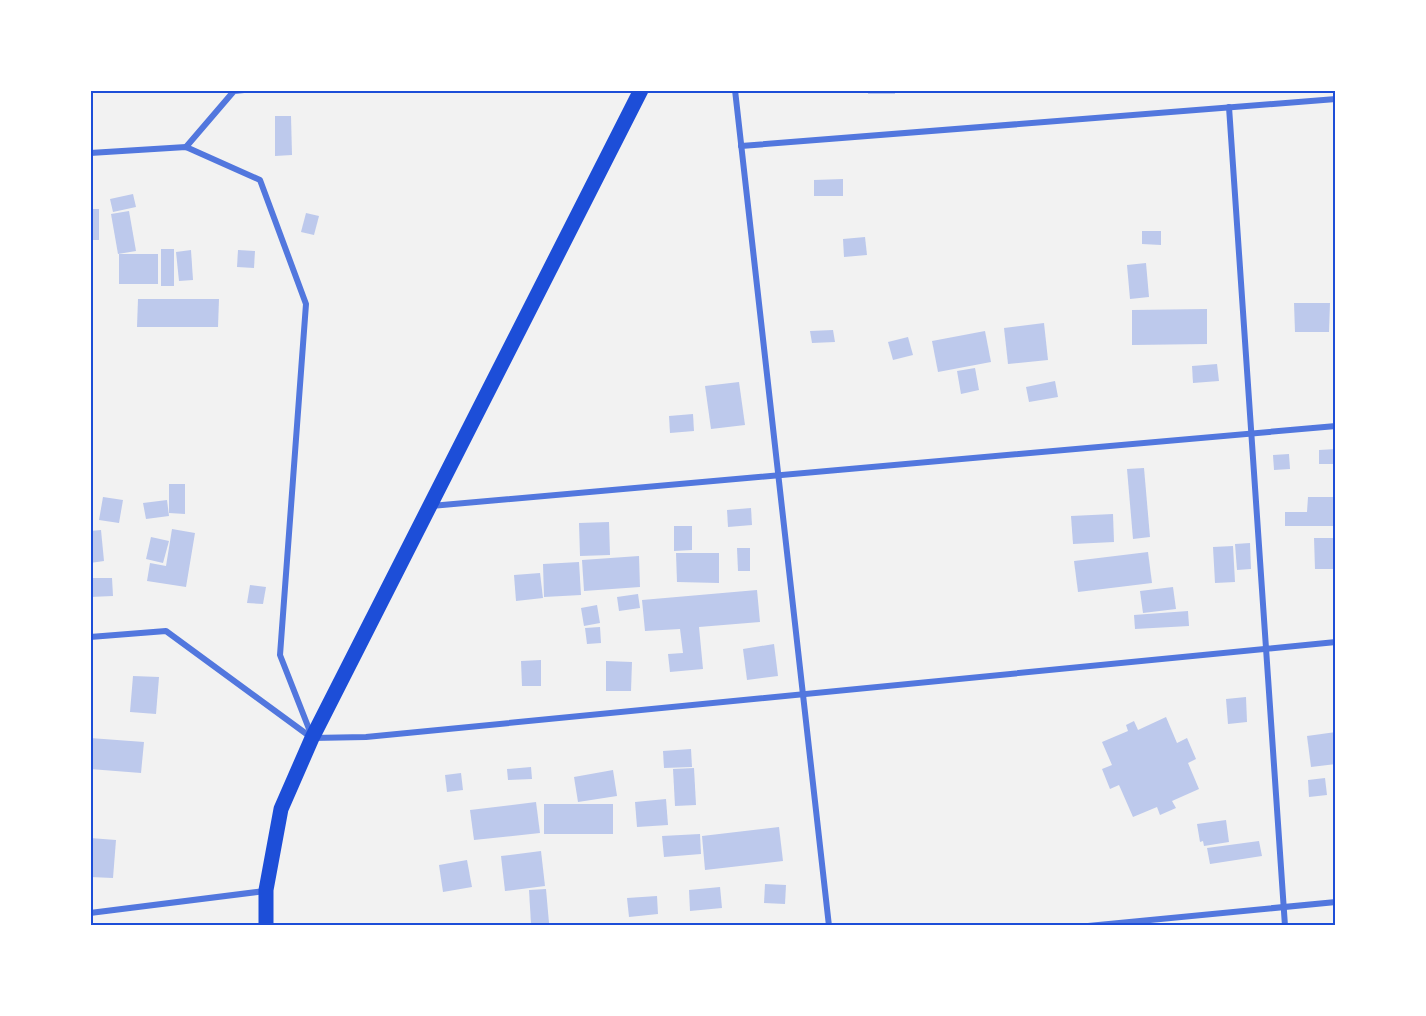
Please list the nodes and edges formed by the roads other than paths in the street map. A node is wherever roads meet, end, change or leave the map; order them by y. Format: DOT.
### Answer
graph roads {
  1 [pos="244,90"];
  2 [pos="641,90"];
  3 [pos="735,90"];
  4 [pos="1336,99"];
  5 [pos="1229,107"];
  6 [pos="741,146"];
  7 [pos="186,147"];
  8 [pos="90,153"];
  9 [pos="1336,426"];
  10 [pos="1252,434"];
  11 [pos="778,476"];
  12 [pos="430,506"];
  13 [pos="90,637"];
  14 [pos="1336,642"];
  15 [pos="1266,649"];
  16 [pos="803,694"];
  17 [pos="312,738"];
  18 [pos="266,891"];
  19 [pos="1336,902"];
  20 [pos="1284,907"];
  21 [pos="90,913"];
  22 [pos="266,926"];
  23 [pos="829,926"];
  24 [pos="1088,926"];
  25 [pos="1286,926"];
  1 -- 7 [label="street"];
  2 -- 12 [label="main road"];
  3 -- 6 [label="street"];
  4 -- 5 [label="street"];
  5 -- 6 [label="street"];
  5 -- 10 [label="street"];
  6 -- 11 [label="street"];
  7 -- 8 [label="street"];
  7 -- 17 [label="street"];
  9 -- 10 [label="street"];
  10 -- 11 [label="street"];
  10 -- 15 [label="street"];
  11 -- 12 [label="street"];
  11 -- 16 [label="street"];
  12 -- 17 [label="main road"];
  13 -- 17 [label="street"];
  14 -- 15 [label="street"];
  15 -- 16 [label="street"];
  15 -- 20 [label="street"];
  16 -- 17 [label="street"];
  16 -- 23 [label="street"];
  17 -- 18 [label="main road"];
  18 -- 21 [label="street"];
  18 -- 22 [label="main road"];
  19 -- 20 [label="street"];
  20 -- 24 [label="street"];
  20 -- 25 [label="street"];
}
